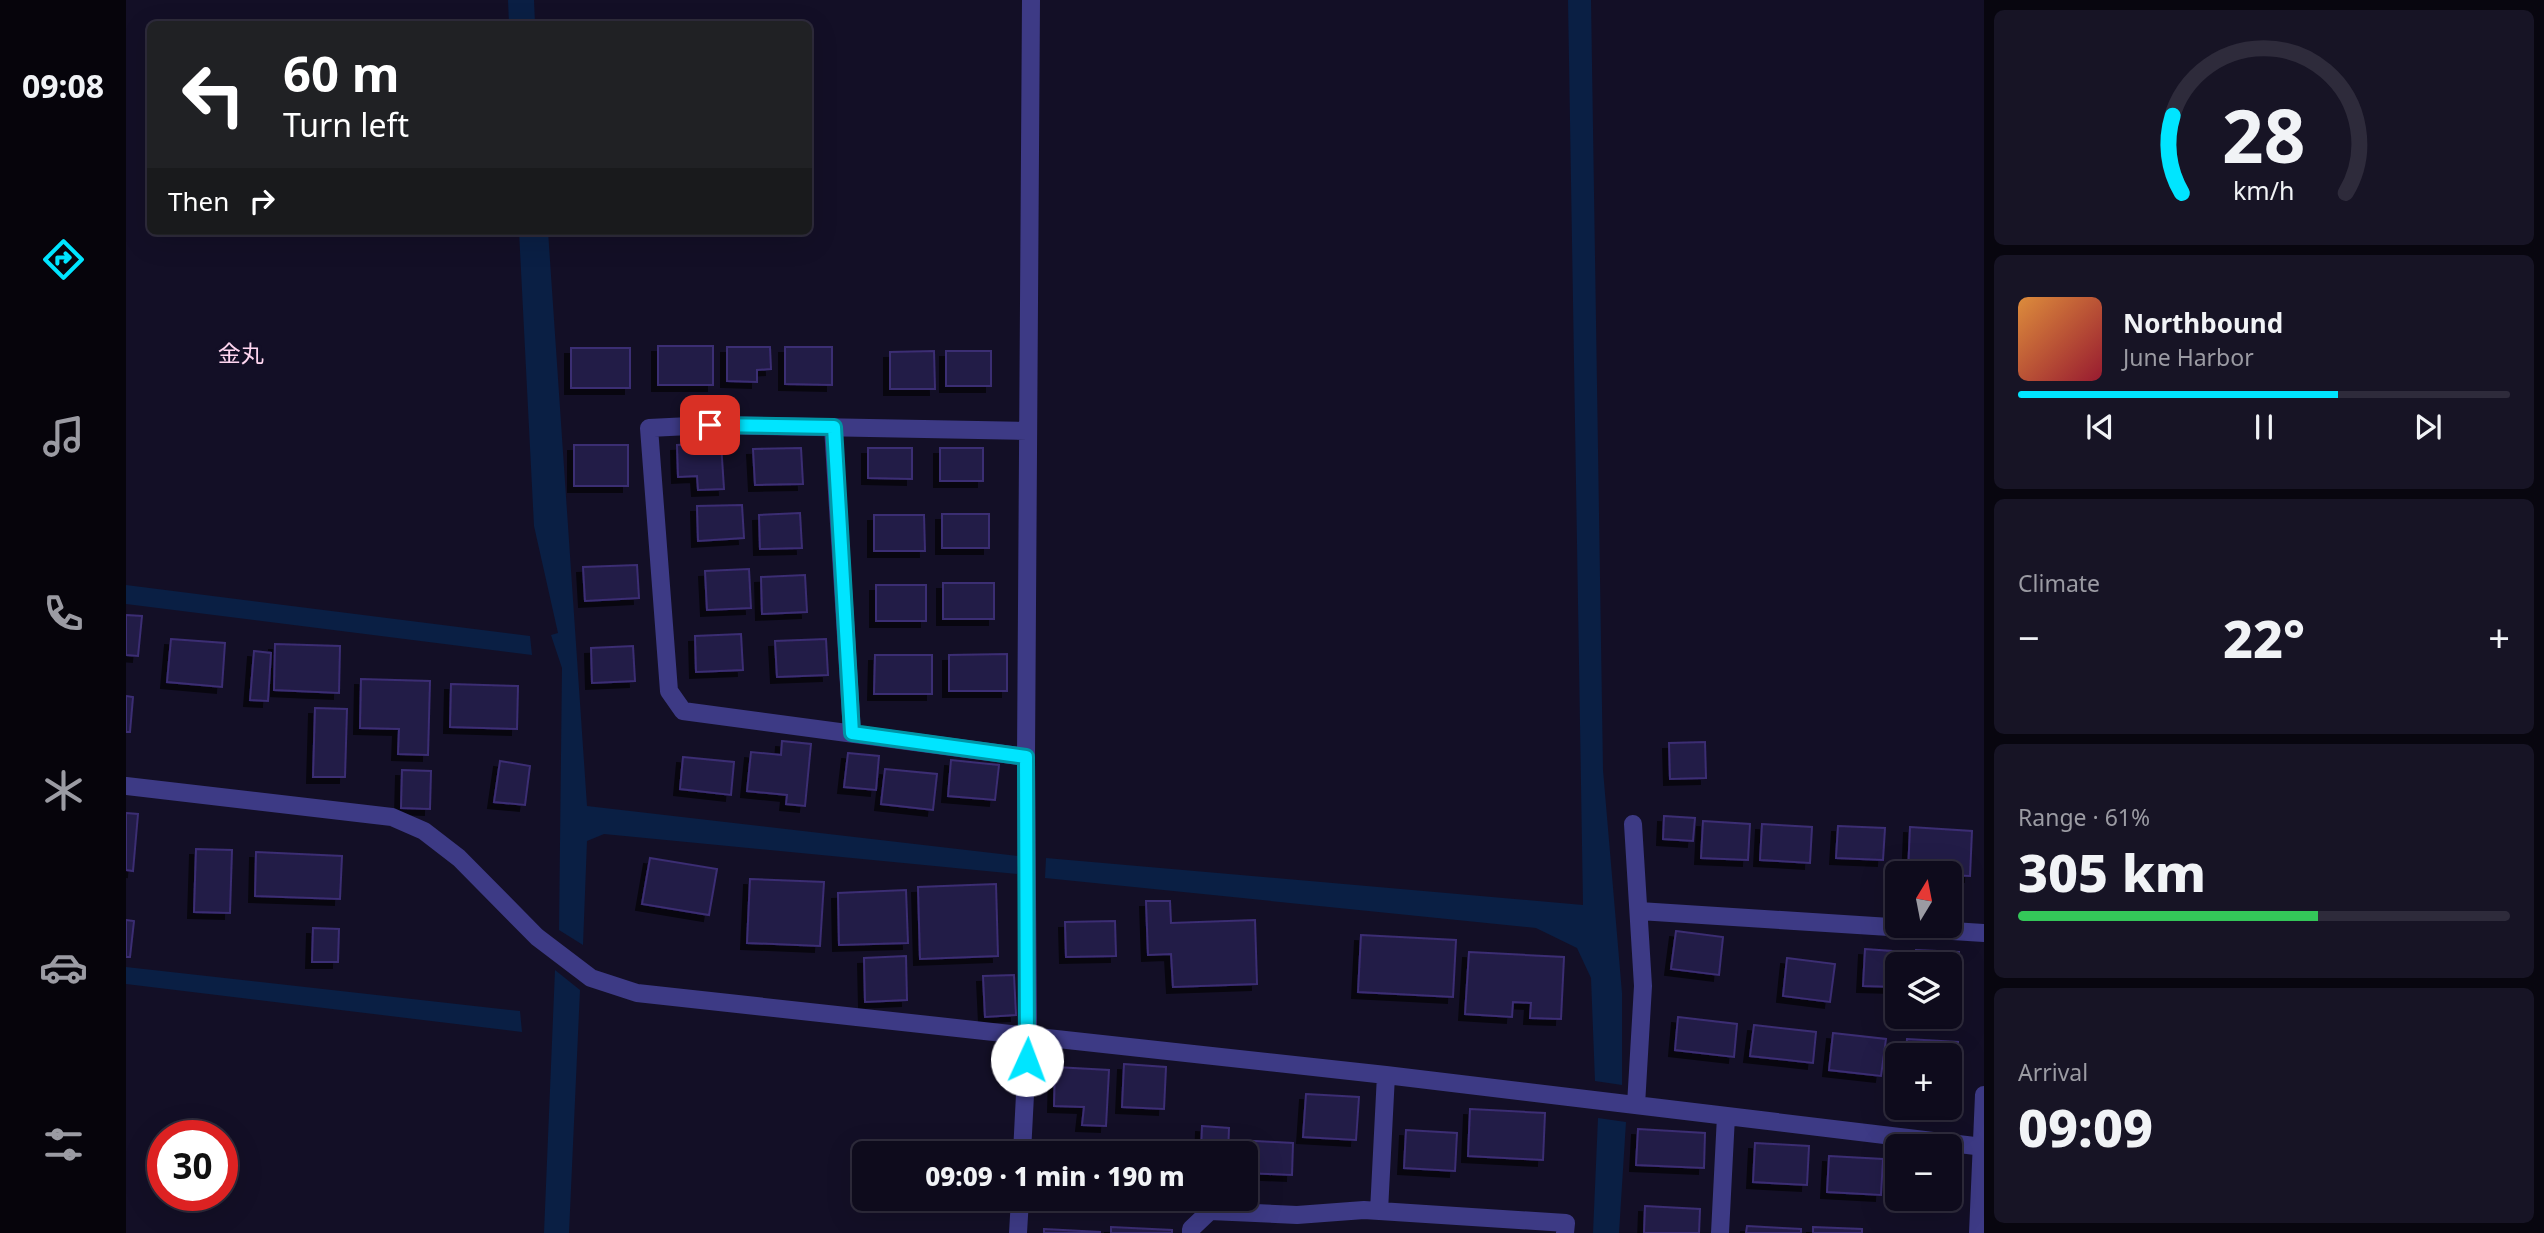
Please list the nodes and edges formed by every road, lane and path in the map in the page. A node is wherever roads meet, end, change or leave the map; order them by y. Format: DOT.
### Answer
graph roads {
  1 [pos="1031,0"];
  2 [pos="834,427"];
  3 [pos="1027,431"];
  4 [pos="852,733"];
  5 [pos="1026,757"];
  6 [pos="126,786"];
  7 [pos="1633,824"];
  8 [pos="1639,911"];
  9 [pos="1984,933"];
  10 [pos="1028,1037"];
  11 [pos="1386,1075"];
  12 [pos="1984,1095"];
  13 [pos="1636,1105"];
  14 [pos="1726,1116"];
  15 [pos="1023,1141"];
  16 [pos="1983,1147"];
  17 [pos="1019,1211"];
  18 [pos="1379,1211"];
  19 [pos="1018,1233"];
  20 [pos="1191,1233"];
  21 [pos="1565,1233"];
  22 [pos="1720,1233"];
  23 [pos="1978,1233"];
  1 -- 3 [label="street"];
  2 -- 3 [label="street"];
  2 -- 4 [label="street"];
  2 -- 4 [label="street"];
  3 -- 5 [label="street"];
  4 -- 5 [label="street"];
  5 -- 10 [label="street"];
  6 -- 10 [label="street"];
  7 -- 8 [label="street"];
  8 -- 9 [label="street"];
  8 -- 13 [label="street"];
  10 -- 11 [label="street"];
  10 -- 15 [label="street"];
  11 -- 13 [label="street"];
  11 -- 18 [label="street"];
  12 -- 16 [label="street"];
  13 -- 14 [label="street"];
  14 -- 16 [label="street"];
  14 -- 22 [label="street"];
  16 -- 23 [label="street"];
  17 -- 19 [label="street"];
  18 -- 20 [label="street"];
  18 -- 21 [label="street"];
}
